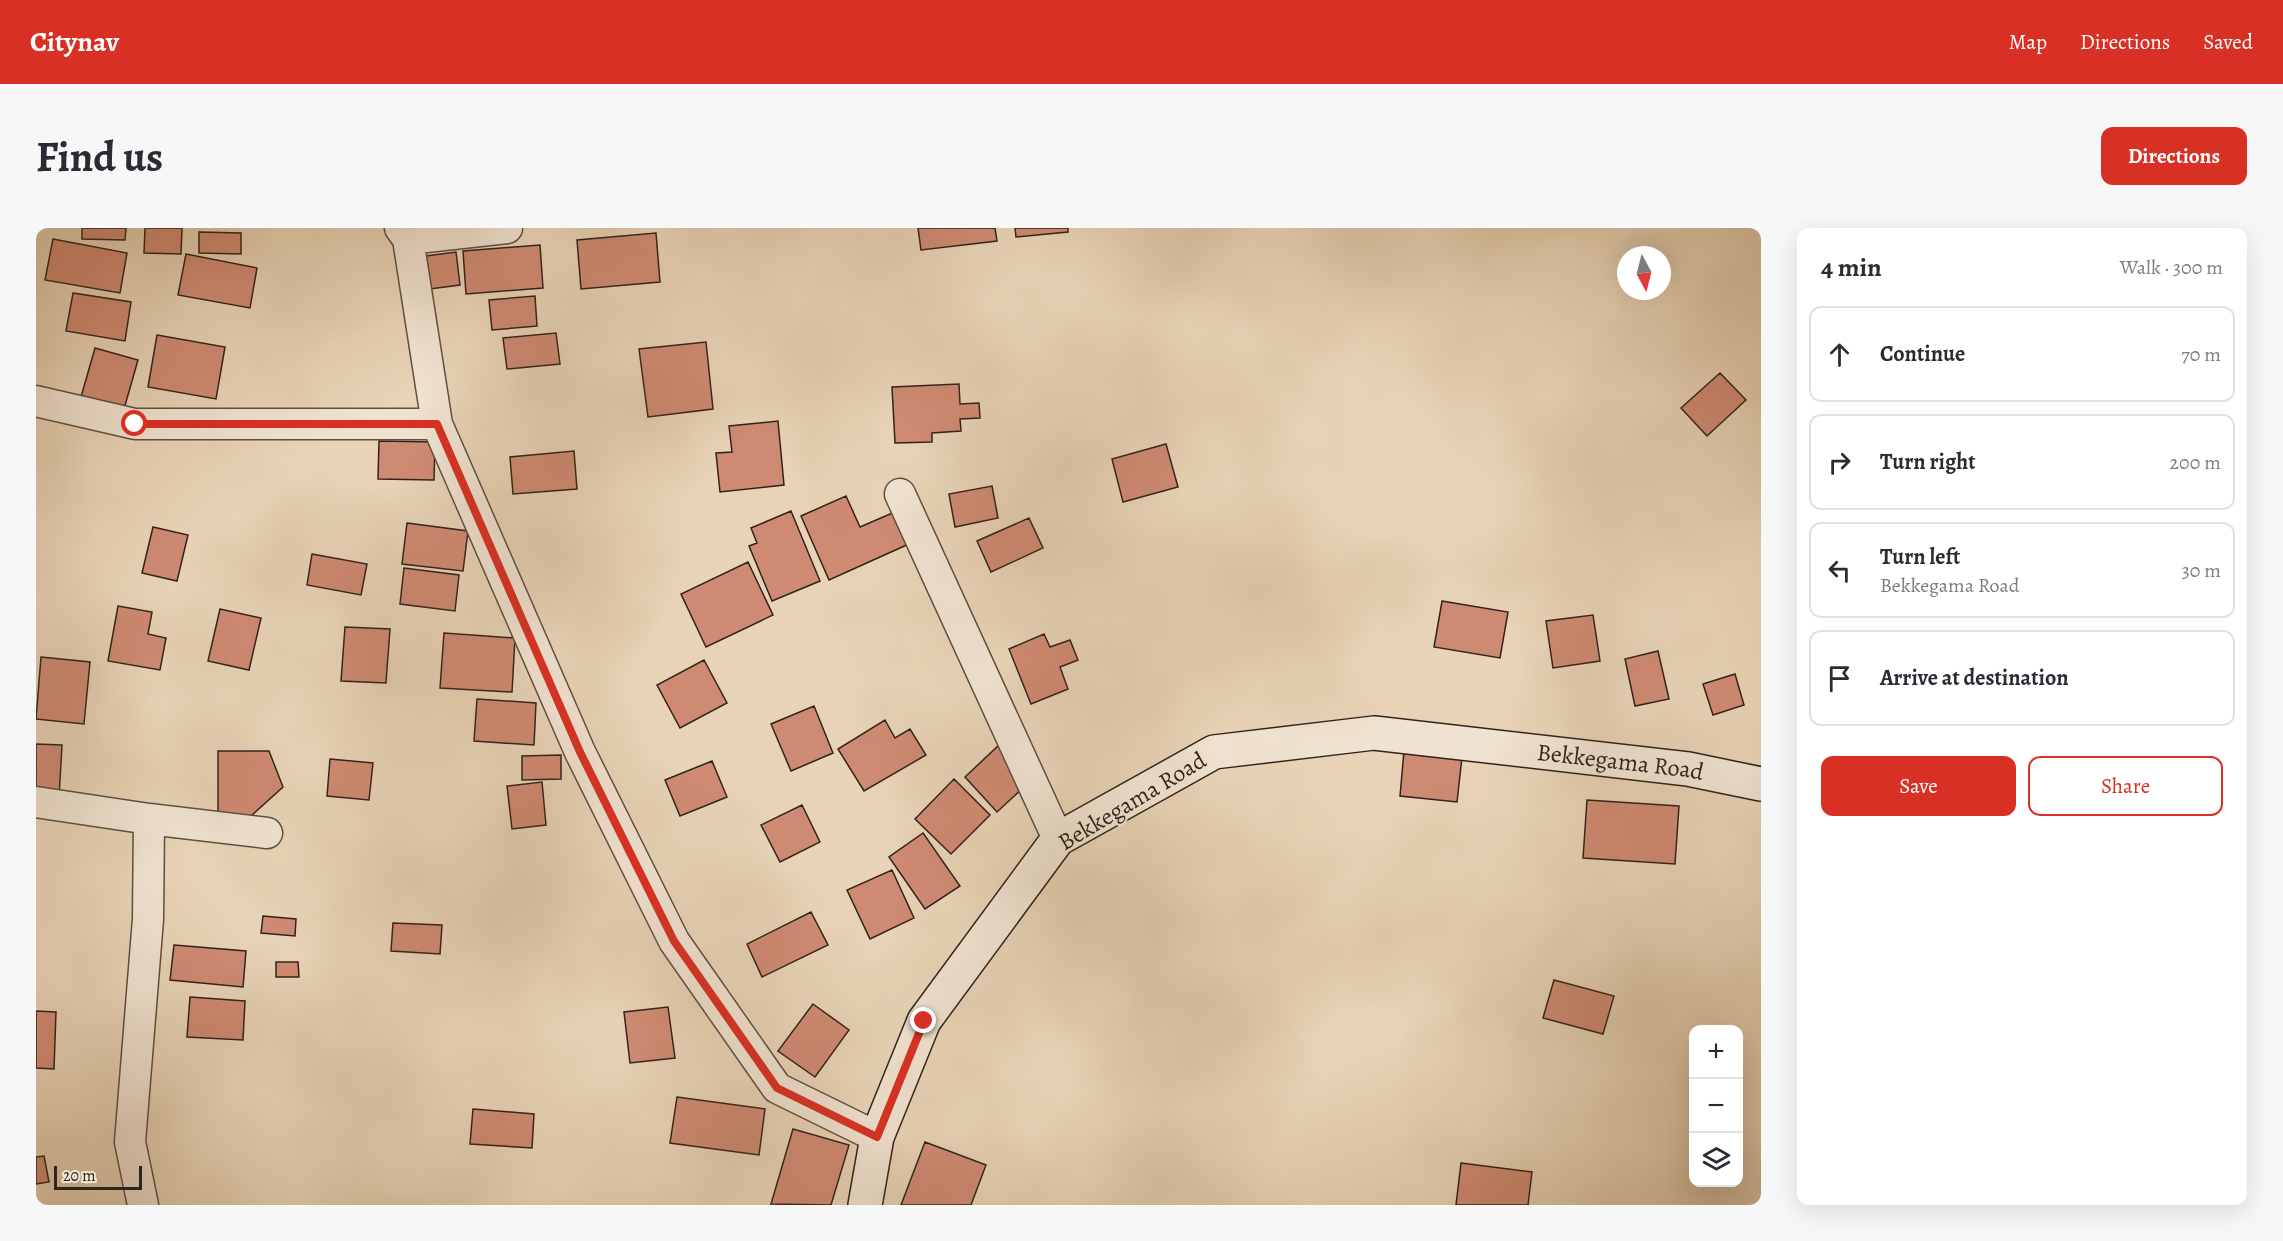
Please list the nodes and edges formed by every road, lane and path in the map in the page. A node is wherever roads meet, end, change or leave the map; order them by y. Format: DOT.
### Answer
graph roads {
  1 [pos="507,228"];
  2 [pos="404,233"];
  3 [pos="36,401"];
  4 [pos="437,424"];
  5 [pos="900,494"];
  6 [pos="1761,784"];
  7 [pos="36,802"];
  8 [pos="149,819"];
  9 [pos="267,833"];
  10 [pos="1058,839"];
  11 [pos="877,1137"];
  12 [pos="143,1205"];
  13 [pos="865,1205"];
  1 -- 2 [label="street"];
  2 -- 4 [label="street"];
  3 -- 4 [label="street"];
  4 -- 11 [label="street"];
  5 -- 10 [label="street"];
  6 -- 10 [label="street, Bekkegama Road"];
  7 -- 8 [label="street"];
  8 -- 9 [label="street"];
  8 -- 12 [label="street"];
  10 -- 11 [label="street, Bekkegama Road"];
  11 -- 13 [label="street, Bekkegama Road"];
}
